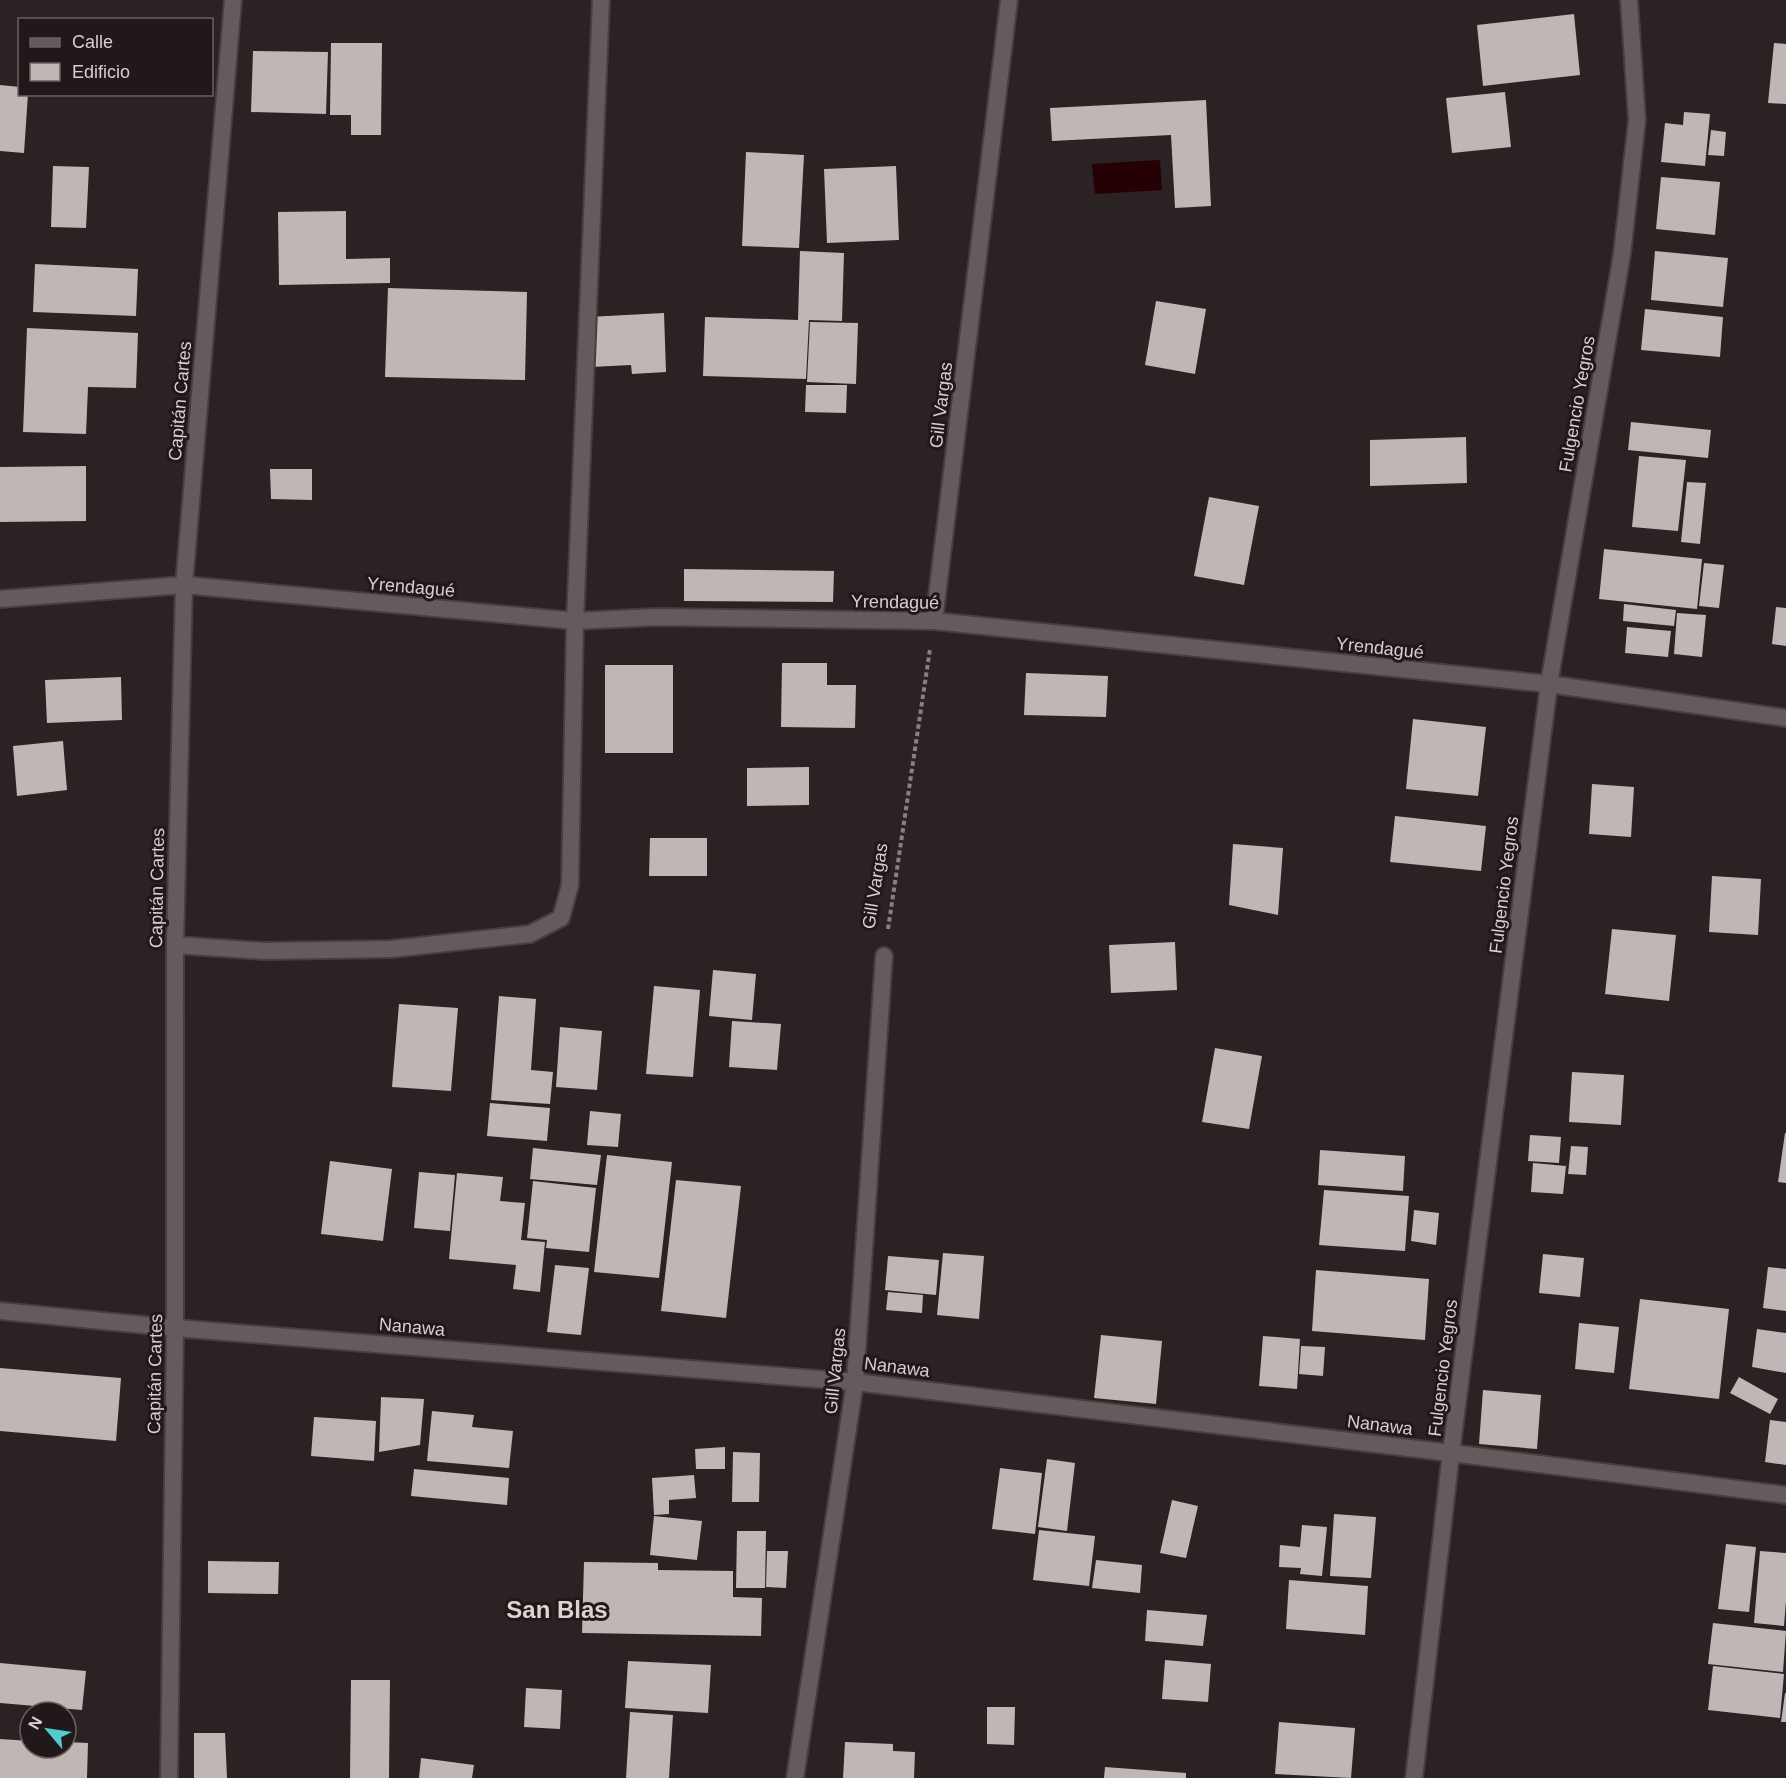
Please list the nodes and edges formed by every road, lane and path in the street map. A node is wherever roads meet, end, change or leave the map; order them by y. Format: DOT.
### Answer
graph roads {
  1 [pos="233,0"];
  2 [pos="601,0"];
  3 [pos="1009,0"];
  4 [pos="1629,0"];
  5 [pos="184,585"];
  6 [pos="0,598"];
  7 [pos="575,621"];
  8 [pos="934,621"];
  9 [pos="1549,684"];
  10 [pos="1786,718"];
  11 [pos="175,945"];
  12 [pos="884,957"];
  13 [pos="0,1311"];
  14 [pos="176,1328"];
  15 [pos="855,1382"];
  16 [pos="1451,1453"];
  17 [pos="1786,1495"];
  18 [pos="169,1778"];
  19 [pos="795,1778"];
  20 [pos="1414,1778"];
  1 -- 5 [label="street, Capitán Cartes"];
  2 -- 7 [label="street"];
  3 -- 8 [label="street, Gill Vargas"];
  4 -- 9 [label="street, Fulgencio Yegros"];
  5 -- 6 [label="street, Yrendagué"];
  5 -- 7 [label="street, Yrendagué"];
  5 -- 11 [label="street, Capitán Cartes"];
  7 -- 8 [label="street, Yrendagué"];
  7 -- 11 [label="street"];
  8 -- 9 [label="street, Yrendagué"];
  8 -- 12 [label="path, Gill Vargas"];
  9 -- 10 [label="street, Yrendagué"];
  9 -- 16 [label="street, Fulgencio Yegros"];
  11 -- 14 [label="street, Capitán Cartes"];
  12 -- 15 [label="street, Gill Vargas"];
  13 -- 14 [label="street, Nanawa"];
  14 -- 15 [label="street, Nanawa"];
  14 -- 18 [label="street, Capitán Cartes"];
  15 -- 16 [label="street, Nanawa"];
  15 -- 19 [label="street, Gill Vargas"];
  16 -- 17 [label="street, Nanawa"];
  16 -- 20 [label="street, Fulgencio Yegros"];
}
